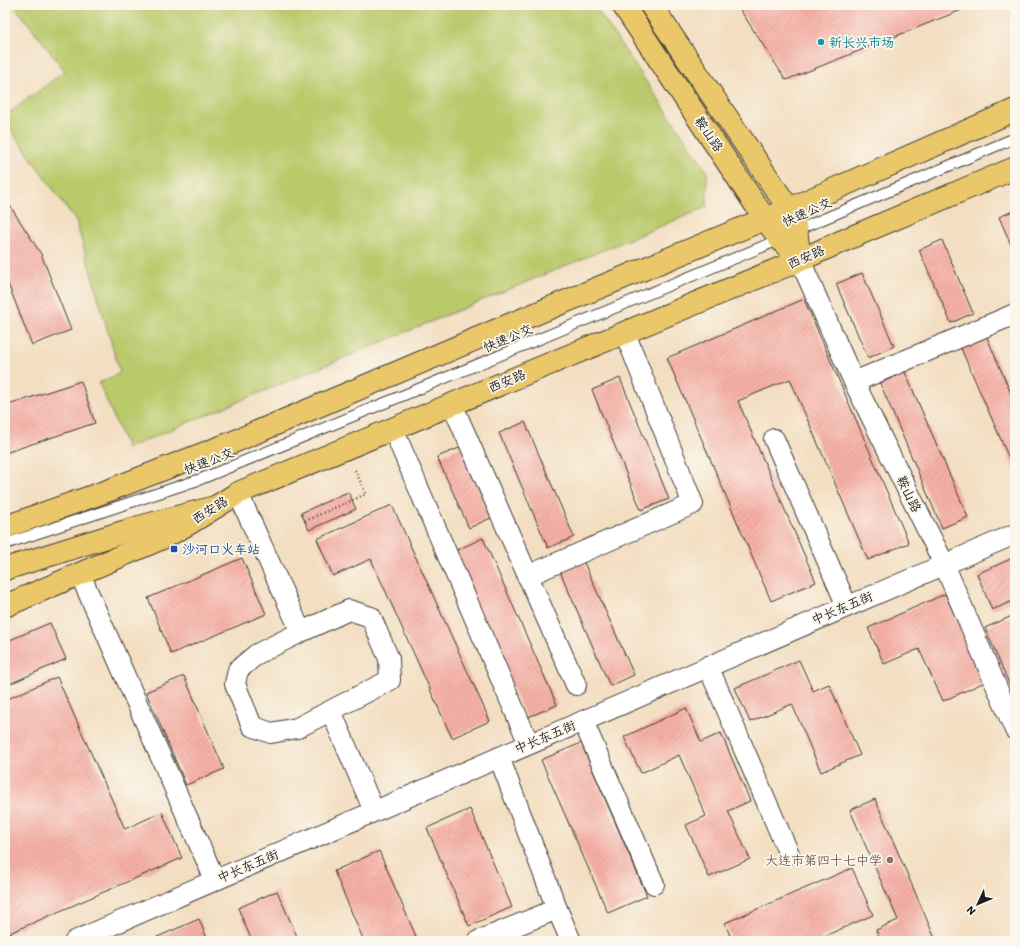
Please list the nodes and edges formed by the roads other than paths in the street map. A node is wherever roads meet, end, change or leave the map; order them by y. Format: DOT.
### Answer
graph roads {
  1 [pos="623,5"];
  2 [pos="651,5"];
  3 [pos="1015,110"];
  4 [pos="1015,138"];
  5 [pos="1015,168"];
  6 [pos="789,209"];
  7 [pos="765,219"];
  8 [pos="788,234"];
  9 [pos="800,260"];
  10 [pos="1015,314"];
  11 [pos="625,333"];
  12 [pos="854,382"];
  13 [pos="452,404"];
  14 [pos="393,429"];
  15 [pos="774,439"];
  16 [pos="238,493"];
  17 [pos="214,507"];
  18 [pos="5,527"];
  19 [pos="1015,534"];
  20 [pos="5,544"];
  21 [pos="944,564"];
  22 [pos="5,569"];
  23 [pos="80,574"];
  24 [pos="527,576"];
  25 [pos="5,606"];
  26 [pos="847,606"];
  27 [pos="301,632"];
  28 [pos="708,666"];
  29 [pos="576,685"];
  30 [pos="331,711"];
  31 [pos="582,721"];
  32 [pos="1015,730"];
  33 [pos="529,744"];
  34 [pos="499,757"];
  35 [pos="374,811"];
  36 [pos="789,854"];
  37 [pos="215,880"];
  38 [pos="654,884"];
  39 [pos="557,908"];
  40 [pos="75,941"];
  41 [pos="478,941"];
  42 [pos="571,941"];
  1 -- 7 [label="main road, 鞍山路"];
  2 -- 6 [label="main road, 鞍山路"];
  3 -- 6 [label="main road"];
  4 -- 8 [label="lane, 快速公交"];
  5 -- 9 [label="main road, 西安路"];
  6 -- 7 [label="main road"];
  6 -- 8 [label="main road, 鞍山路"];
  7 -- 8 [label="main road, 鞍山路"];
  7 -- 18 [label="main road"];
  8 -- 9 [label="main road, 鞍山路"];
  8 -- 20 [label="lane, 快速公交"];
  9 -- 11 [label="main road, 西安路"];
  9 -- 12 [label="street, 鞍山路"];
  10 -- 12 [label="street"];
  11 -- 13 [label="main road, 西安路"];
  11 -- 24 [label="street"];
  12 -- 21 [label="street, 鞍山路"];
  13 -- 14 [label="main road, 西安路"];
  13 -- 24 [label="street"];
  14 -- 16 [label="main road, 西安路"];
  14 -- 33 [label="street"];
  15 -- 26 [label="street"];
  16 -- 17 [label="main road, 西安路"];
  16 -- 27 [label="street"];
  17 -- 22 [label="main road"];
  17 -- 23 [label="main road, 西安路"];
  19 -- 21 [label="street, 中长东五街"];
  21 -- 26 [label="street, 中长东五街"];
  21 -- 32 [label="street, 鞍山路"];
  23 -- 25 [label="main road, 西安路"];
  23 -- 37 [label="street"];
  24 -- 29 [label="street"];
  26 -- 28 [label="street, 中长东五街"];
  27 -- 30 [label="street"];
  27 -- 30 [label="street"];
  28 -- 31 [label="street, 中长东五街"];
  28 -- 36 [label="street"];
  30 -- 35 [label="street"];
  31 -- 33 [label="street, 中长东五街"];
  31 -- 38 [label="street"];
  33 -- 34 [label="street, 中长东五街"];
  34 -- 35 [label="street, 中长东五街"];
  34 -- 39 [label="street"];
  35 -- 37 [label="street, 中长东五街"];
  37 -- 40 [label="street, 中长东五街"];
  39 -- 41 [label="street"];
  39 -- 42 [label="street"];
}
